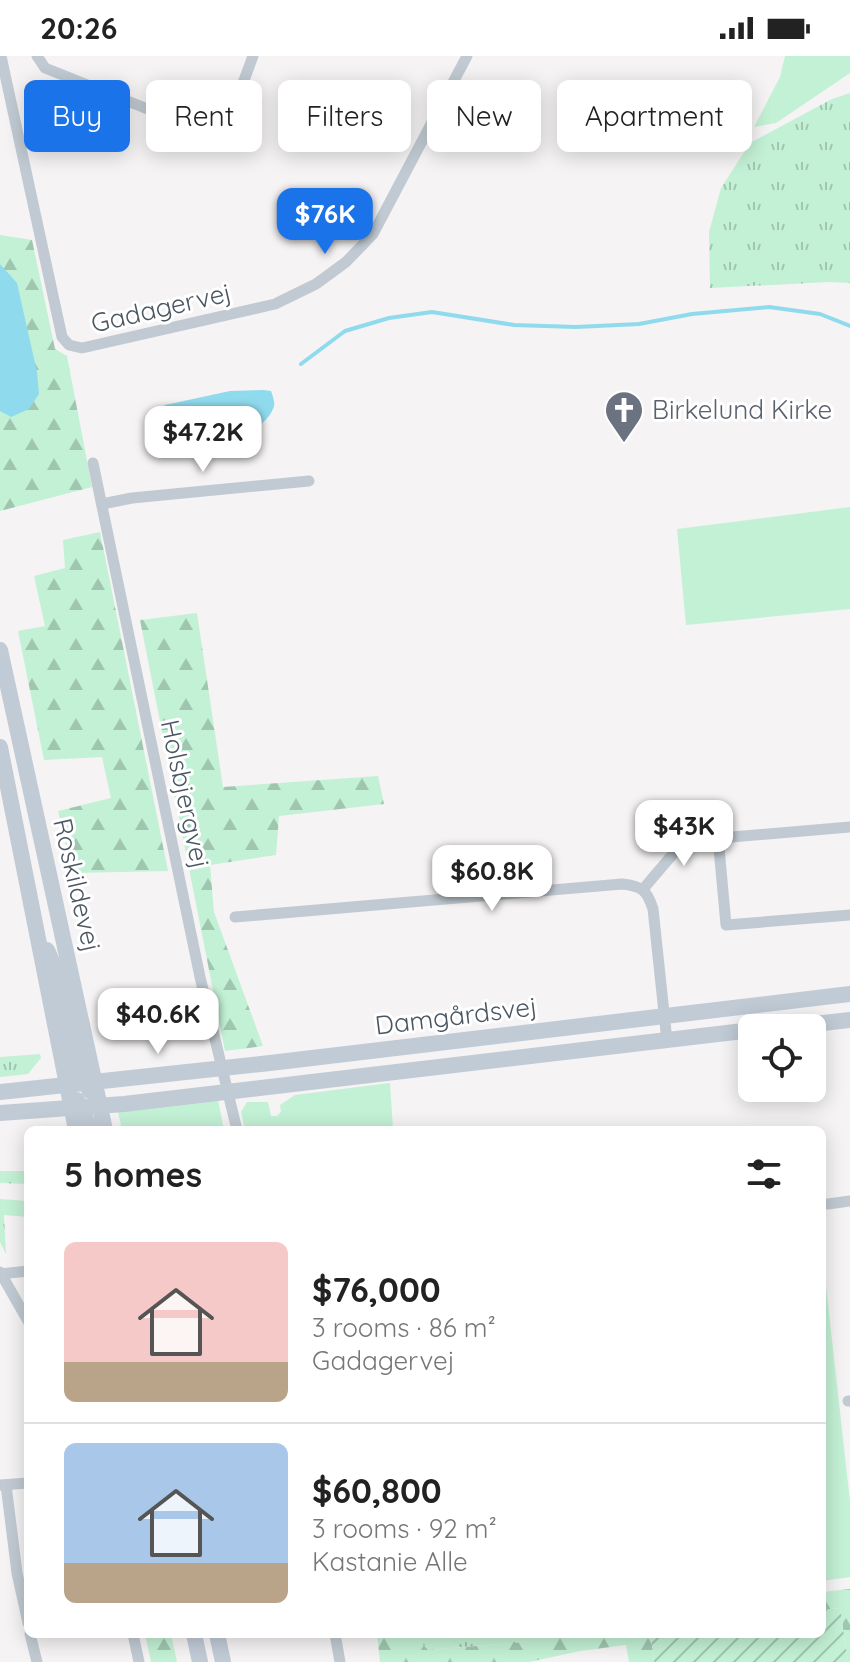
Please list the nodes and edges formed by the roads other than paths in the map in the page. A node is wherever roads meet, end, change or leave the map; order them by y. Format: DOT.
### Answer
graph roads {
  1 [pos="1,56"];
  2 [pos="37,56"];
  3 [pos="253,56"];
  4 [pos="467,56"];
  5 [pos="93,463"];
  6 [pos="309,481"];
  7 [pos="102,504"];
  8 [pos="0,650"];
  9 [pos="0,747"];
  10 [pos="850,827"];
  11 [pos="718,837"];
  12 [pos="644,888"];
  13 [pos="850,915"];
  14 [pos="235,917"];
  15 [pos="38,931"];
  16 [pos="850,994"];
  17 [pos="665,1014"];
  18 [pos="850,1020"];
  19 [pos="826,1023"];
  20 [pos="738,1032"];
  21 [pos="667,1041"];
  22 [pos="224,1068"];
  23 [pos="90,1083"];
  24 [pos="67,1085"];
  25 [pos="0,1092"];
  26 [pos="229,1092"];
  27 [pos="100,1106"];
  28 [pos="76,1107"];
  29 [pos="0,1113"];
  30 [pos="76,1126"];
  31 [pos="88,1126"];
  32 [pos="104,1126"];
  33 [pos="236,1126"];
  34 [pos="850,1201"];
  35 [pos="828,1204"];
  36 [pos="24,1271"];
  37 [pos="0,1273"];
  38 [pos="24,1314"];
  39 [pos="24,1483"];
  40 [pos="3,1485"];
  41 [pos="24,1605"];
  42 [pos="31,1638"];
  43 [pos="134,1638"];
  44 [pos="195,1638"];
  45 [pos="218,1638"];
  46 [pos="336,1638"];
  47 [pos="37,1662"];
  48 [pos="139,1662"];
  49 [pos="200,1662"];
  50 [pos="223,1662"];
  51 [pos="340,1662"];
  1 -- 4 [label="street, Gadagervej"];
  2 -- 3 [label="street"];
  5 -- 7 [label="street, Holsbjergvej"];
  6 -- 7 [label="street"];
  7 -- 22 [label="street, Holsbjergvej"];
  8 -- 23 [label="street, Roskildevej"];
  9 -- 15 [label="street, Roskildevej"];
  10 -- 11 [label="street"];
  11 -- 12 [label="street"];
  11 -- 13 [label="street"];
  12 -- 14 [label="street"];
  12 -- 17 [label="street"];
  15 -- 23 [label="street"];
  15 -- 24 [label="street, Roskildevej"];
  16 -- 17 [label="street, Damgårdsvej"];
  17 -- 21 [label="street"];
  17 -- 22 [label="street, Damgårdsvej"];
  18 -- 19 [label="street"];
  20 -- 21 [label="street, Damgårdsvej"];
  21 -- 26 [label="street, Damgårdsvej"];
  22 -- 23 [label="street, Damgårdsvej"];
  22 -- 26 [label="street, Holsbjergvej"];
  23 -- 24 [label="street, Damgårdsvej"];
  23 -- 27 [label="street, Roskildevej"];
  24 -- 25 [label="street, Damgårdsvej"];
  24 -- 28 [label="street, Roskildevej"];
  26 -- 27 [label="street, Damgårdsvej"];
  26 -- 33 [label="street, Holsbjergvej"];
  27 -- 28 [label="street, Damgårdsvej"];
  27 -- 32 [label="street, Roskildevej"];
  28 -- 29 [label="street, Damgårdsvej"];
  28 -- 30 [label="street, Roskildevej"];
  28 -- 31 [label="street"];
  34 -- 35 [label="street"];
  36 -- 37 [label="street"];
  37 -- 38 [label="street"];
  39 -- 40 [label="street"];
  40 -- 41 [label="street"];
  42 -- 47 [label="street"];
  43 -- 48 [label="street"];
  44 -- 49 [label="street"];
  45 -- 50 [label="street"];
  46 -- 51 [label="street"];
}
